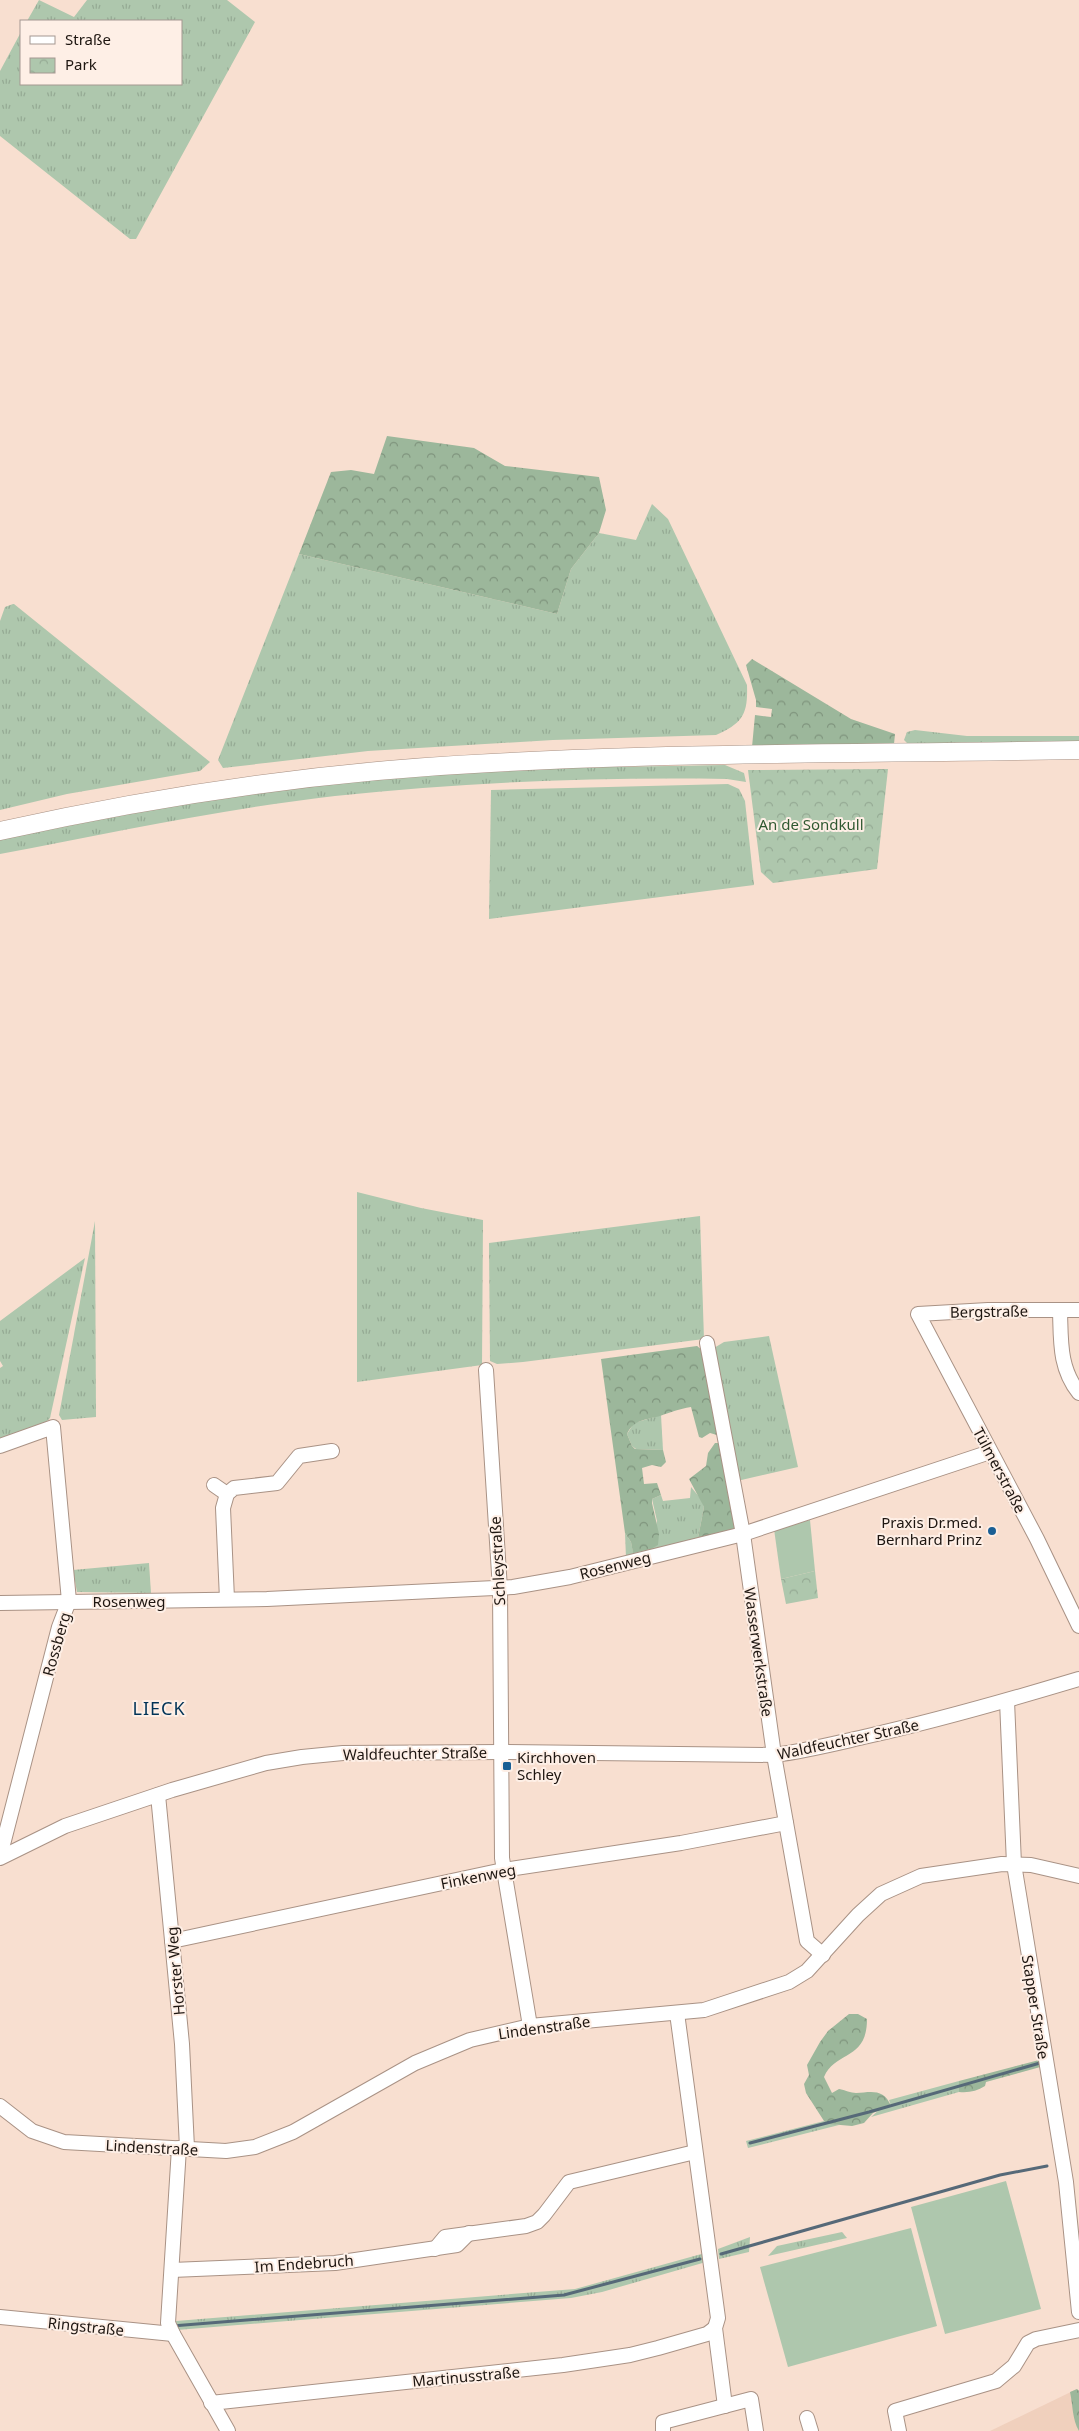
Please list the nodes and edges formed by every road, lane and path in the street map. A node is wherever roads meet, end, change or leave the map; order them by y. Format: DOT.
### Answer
graph roads {
  1 [pos="1079,750"];
  2 [pos="0,831"];
  3 [pos="1079,1310"];
  4 [pos="1060,1311"];
  5 [pos="918,1314"];
  6 [pos="707,1343"];
  7 [pos="486,1370"];
  8 [pos="1079,1393"];
  9 [pos="0,1446"];
  10 [pos="332,1451"];
  11 [pos="990,1452"];
  12 [pos="214,1484"];
  13 [pos="226,1494"];
  14 [pos="743,1534"];
  15 [pos="500,1589"];
  16 [pos="227,1599"];
  17 [pos="69,1601"];
  18 [pos="0,1603"];
  19 [pos="1079,1626"];
  20 [pos="1079,1679"];
  21 [pos="1007,1701"];
  22 [pos="502,1752"];
  23 [pos="774,1755"];
  24 [pos="158,1795"];
  25 [pos="786,1824"];
  26 [pos="0,1857"];
  27 [pos="1014,1864"];
  28 [pos="503,1870"];
  29 [pos="1079,1876"];
  30 [pos="172,1941"];
  31 [pos="823,1955"];
  32 [pos="677,2013"];
  33 [pos="530,2026"];
  34 [pos="0,2106"];
  35 [pos="183,2148"];
  36 [pos="695,2152"];
  37 [pos="172,2270"];
  38 [pos="1079,2312"];
  39 [pos="0,2317"];
  40 [pos="715,2328"];
  41 [pos="1079,2330"];
  42 [pos="172,2334"];
  43 [pos="211,2403"];
  44 [pos="725,2406"];
  45 [pos="663,2426"];
  46 [pos="228,2431"];
  47 [pos="756,2431"];
  48 [pos="899,2431"];
  1 -- 2 [label="main road"];
  3 -- 4 [label="street, Bergstraße"];
  4 -- 5 [label="street, Bergstraße"];
  4 -- 8 [label="street"];
  5 -- 11 [label="street, Tülmerstraße"];
  6 -- 14 [label="street, Wasserwerkstraße"];
  7 -- 15 [label="street, Schleystraße"];
  9 -- 17 [label="street, Rossberg"];
  10 -- 13 [label="street"];
  11 -- 14 [label="street, Rosenweg"];
  11 -- 19 [label="street, Tülmerstraße"];
  12 -- 13 [label="street"];
  13 -- 16 [label="street"];
  14 -- 15 [label="street, Rosenweg"];
  14 -- 23 [label="street, Wasserwerkstraße"];
  15 -- 16 [label="street, Rosenweg"];
  15 -- 22 [label="street, Schleystraße"];
  16 -- 17 [label="street, Rosenweg"];
  17 -- 18 [label="street, Rosenweg"];
  17 -- 26 [label="street, Rossberg"];
  20 -- 21 [label="street, Waldfeuchter Straße"];
  21 -- 23 [label="street, Waldfeuchter Straße"];
  21 -- 27 [label="street, Stapper Straße"];
  22 -- 23 [label="street, Waldfeuchter Straße"];
  22 -- 24 [label="street, Waldfeuchter Straße"];
  22 -- 28 [label="street, Schleystraße"];
  23 -- 25 [label="street, Wasserwerkstraße"];
  24 -- 26 [label="street, Waldfeuchter Straße"];
  24 -- 30 [label="street, Horster Weg"];
  25 -- 28 [label="street, Finkenweg"];
  25 -- 31 [label="street, Wasserwerkstraße"];
  27 -- 29 [label="street, Lindenstraße"];
  27 -- 31 [label="street, Lindenstraße"];
  27 -- 38 [label="street, Stapper Straße"];
  28 -- 30 [label="street, Finkenweg"];
  28 -- 33 [label="street, Schleystraße"];
  30 -- 35 [label="street, Horster Weg"];
  31 -- 32 [label="street, Lindenstraße"];
  32 -- 33 [label="street, Lindenstraße"];
  32 -- 36 [label="street"];
  33 -- 35 [label="street, Lindenstraße"];
  34 -- 35 [label="street, Lindenstraße"];
  35 -- 37 [label="street, Horster Weg"];
  36 -- 37 [label="street, Im Endebruch"];
  36 -- 40 [label="street"];
  37 -- 42 [label="street, Horster Weg"];
  39 -- 42 [label="street, Ringstraße"];
  40 -- 43 [label="street, Martinusstraße"];
  40 -- 44 [label="street"];
  41 -- 48 [label="street"];
  42 -- 43 [label="street, Horster Weg"];
  43 -- 46 [label="street, Horster Weg"];
  44 -- 45 [label="street"];
  44 -- 47 [label="street"];
}
